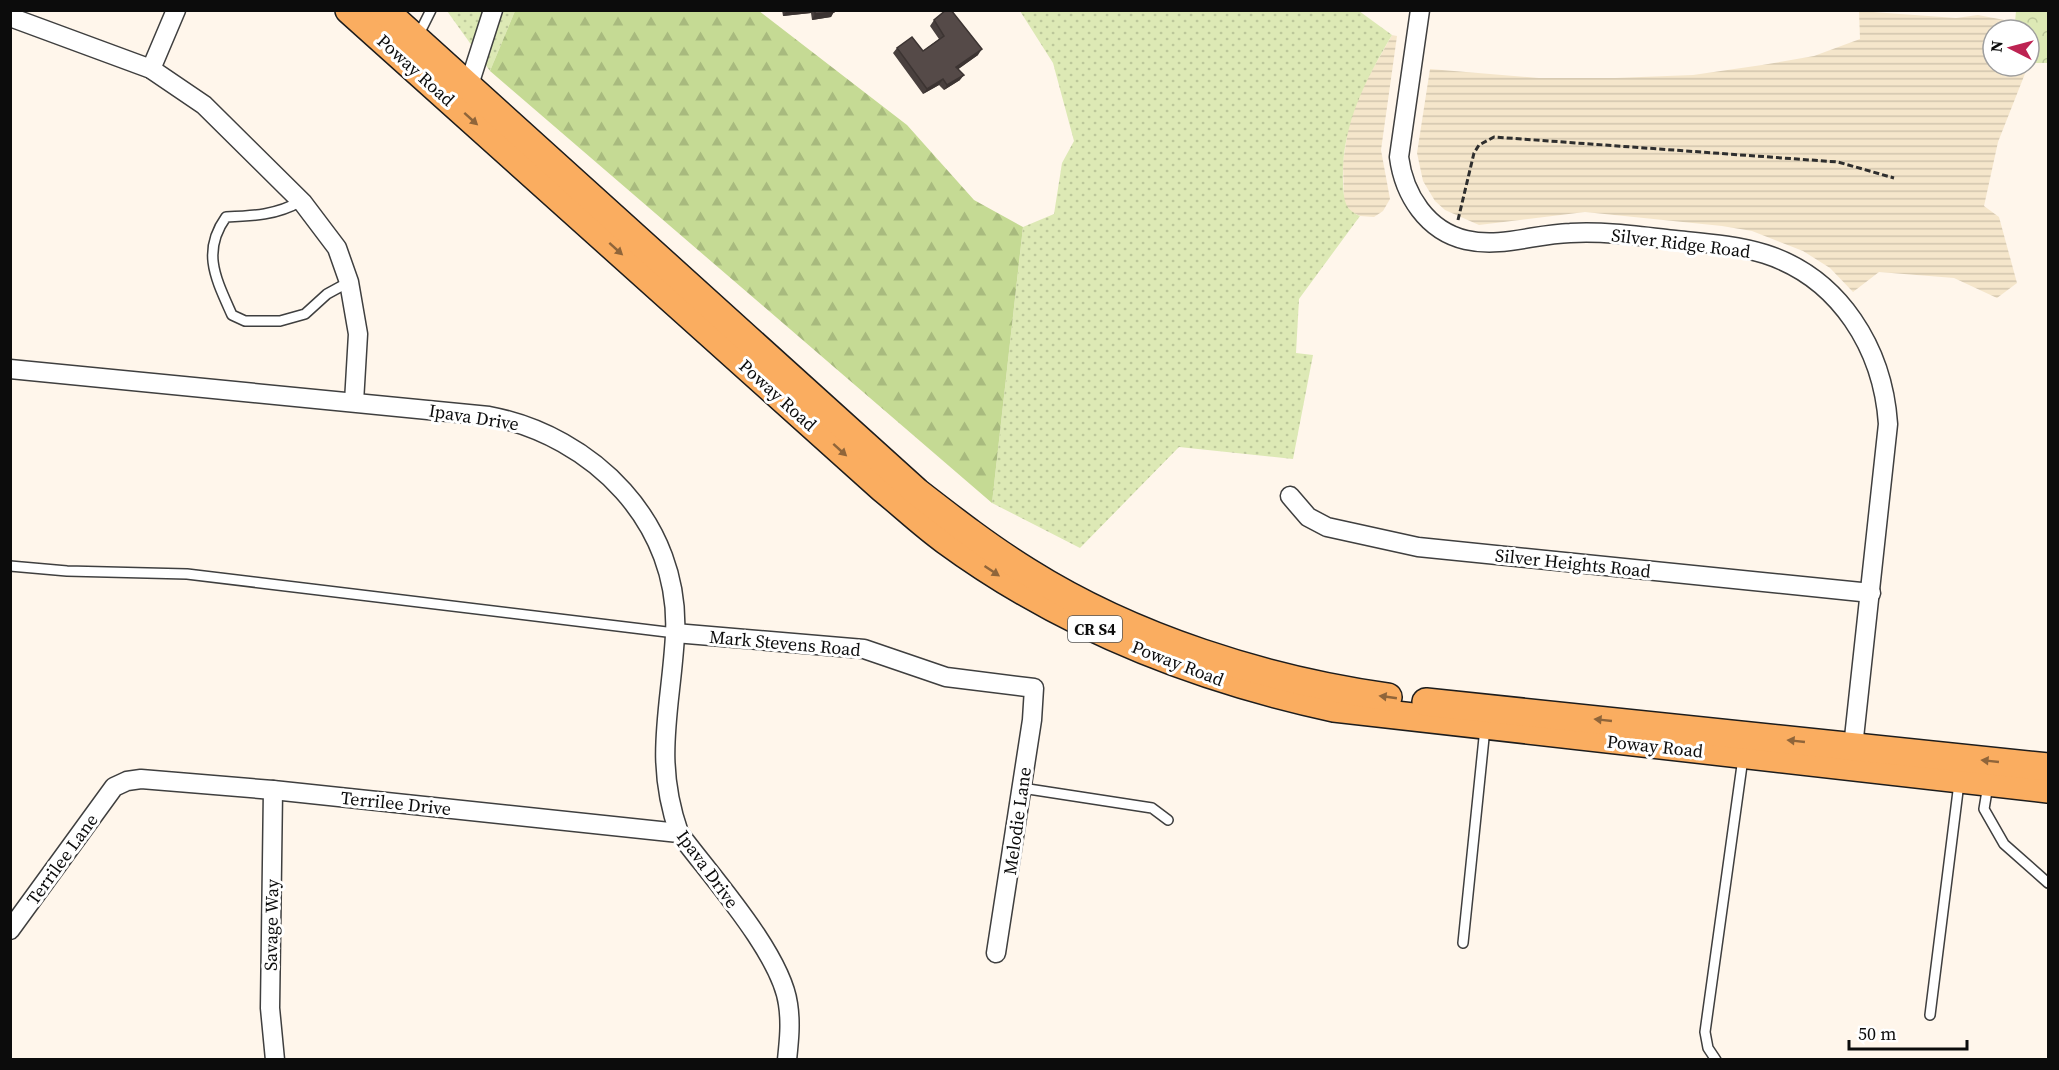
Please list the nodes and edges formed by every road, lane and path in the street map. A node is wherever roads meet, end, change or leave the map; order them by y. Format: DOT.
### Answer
graph roads {
  1 [pos="176,10"];
  2 [pos="349,10"];
  3 [pos="384,10"];
  4 [pos="431,10"];
  5 [pos="493,10"];
  6 [pos="1420,10"];
  7 [pos="10,17"];
  8 [pos="410,49"];
  9 [pos="151,69"];
  10 [pos="468,88"];
  11 [pos="1894,178"];
  12 [pos="302,201"];
  13 [pos="1455,236"];
  14 [pos="349,282"];
  15 [pos="10,369"];
  16 [pos="354,402"];
  17 [pos="1290,496"];
  18 [pos="10,566"];
  19 [pos="1871,593"];
  20 [pos="675,633"];
  21 [pos="1034,688"];
  22 [pos="1486,717"];
  23 [pos="1744,745"];
  24 [pos="1852,757"];
  25 [pos="2049,767"];
  26 [pos="1960,769"];
  27 [pos="1988,782"];
  28 [pos="114,787"];
  29 [pos="1022,788"];
  30 [pos="2049,789"];
  31 [pos="273,790"];
  32 [pos="1168,820"];
  33 [pos="679,833"];
  34 [pos="2049,883"];
  35 [pos="10,930"];
  36 [pos="1463,943"];
  37 [pos="996,953"];
  38 [pos="1930,1016"];
  39 [pos="275,1059"];
  40 [pos="787,1059"];
  41 [pos="1716,1059"];
  1 -- 9 [label="street"];
  2 -- 8 [label="main road, Poway Road / CR S4"];
  3 -- 8 [label="main road, Poway Road / CR S4"];
  4 -- 8 [label="lane"];
  5 -- 10 [label="street"];
  6 -- 13 [label="street, Silver Ridge Road"];
  7 -- 9 [label="street"];
  8 -- 10 [label="main road, Poway Road / CR S4"];
  8 -- 22 [label="main road, Poway Road / CR S4, one-way"];
  9 -- 12 [label="street"];
  22 -- 10 [label="main road, Poway Road / CR S4, one-way"];
  11 -- 13 [label="path"];
  12 -- 14 [label="street"];
  12 -- 14 [label="lane"];
  13 -- 19 [label="street, Silver Ridge Road"];
  14 -- 16 [label="street"];
  15 -- 16 [label="street, Ipava Drive"];
  16 -- 20 [label="street, Ipava Drive"];
  17 -- 19 [label="street, Silver Heights Road"];
  18 -- 20 [label="lane"];
  19 -- 24 [label="street, Silver Ridge Road"];
  20 -- 21 [label="street, Mark Stevens Road"];
  20 -- 33 [label="street, Ipava Drive"];
  21 -- 29 [label="street, Melodie Lane"];
  22 -- 23 [label="main road, Poway Road / CR S4"];
  22 -- 36 [label="lane"];
  23 -- 24 [label="main road, Poway Road / CR S4"];
  23 -- 41 [label="lane"];
  24 -- 26 [label="main road, Poway Road / CR S4"];
  25 -- 26 [label="main road, Poway Road / CR S4, one-way"];
  26 -- 27 [label="main road, Poway Road / CR S4"];
  26 -- 38 [label="lane"];
  27 -- 30 [label="main road, Poway Road / CR S4"];
  27 -- 34 [label="lane"];
  28 -- 31 [label="street, Terrilee Drive"];
  28 -- 35 [label="street, Terrilee Lane"];
  29 -- 32 [label="lane"];
  29 -- 37 [label="street, Melodie Lane"];
  31 -- 33 [label="street, Terrilee Drive"];
  31 -- 39 [label="street, Savage Way"];
  33 -- 40 [label="street, Ipava Drive"];
}
